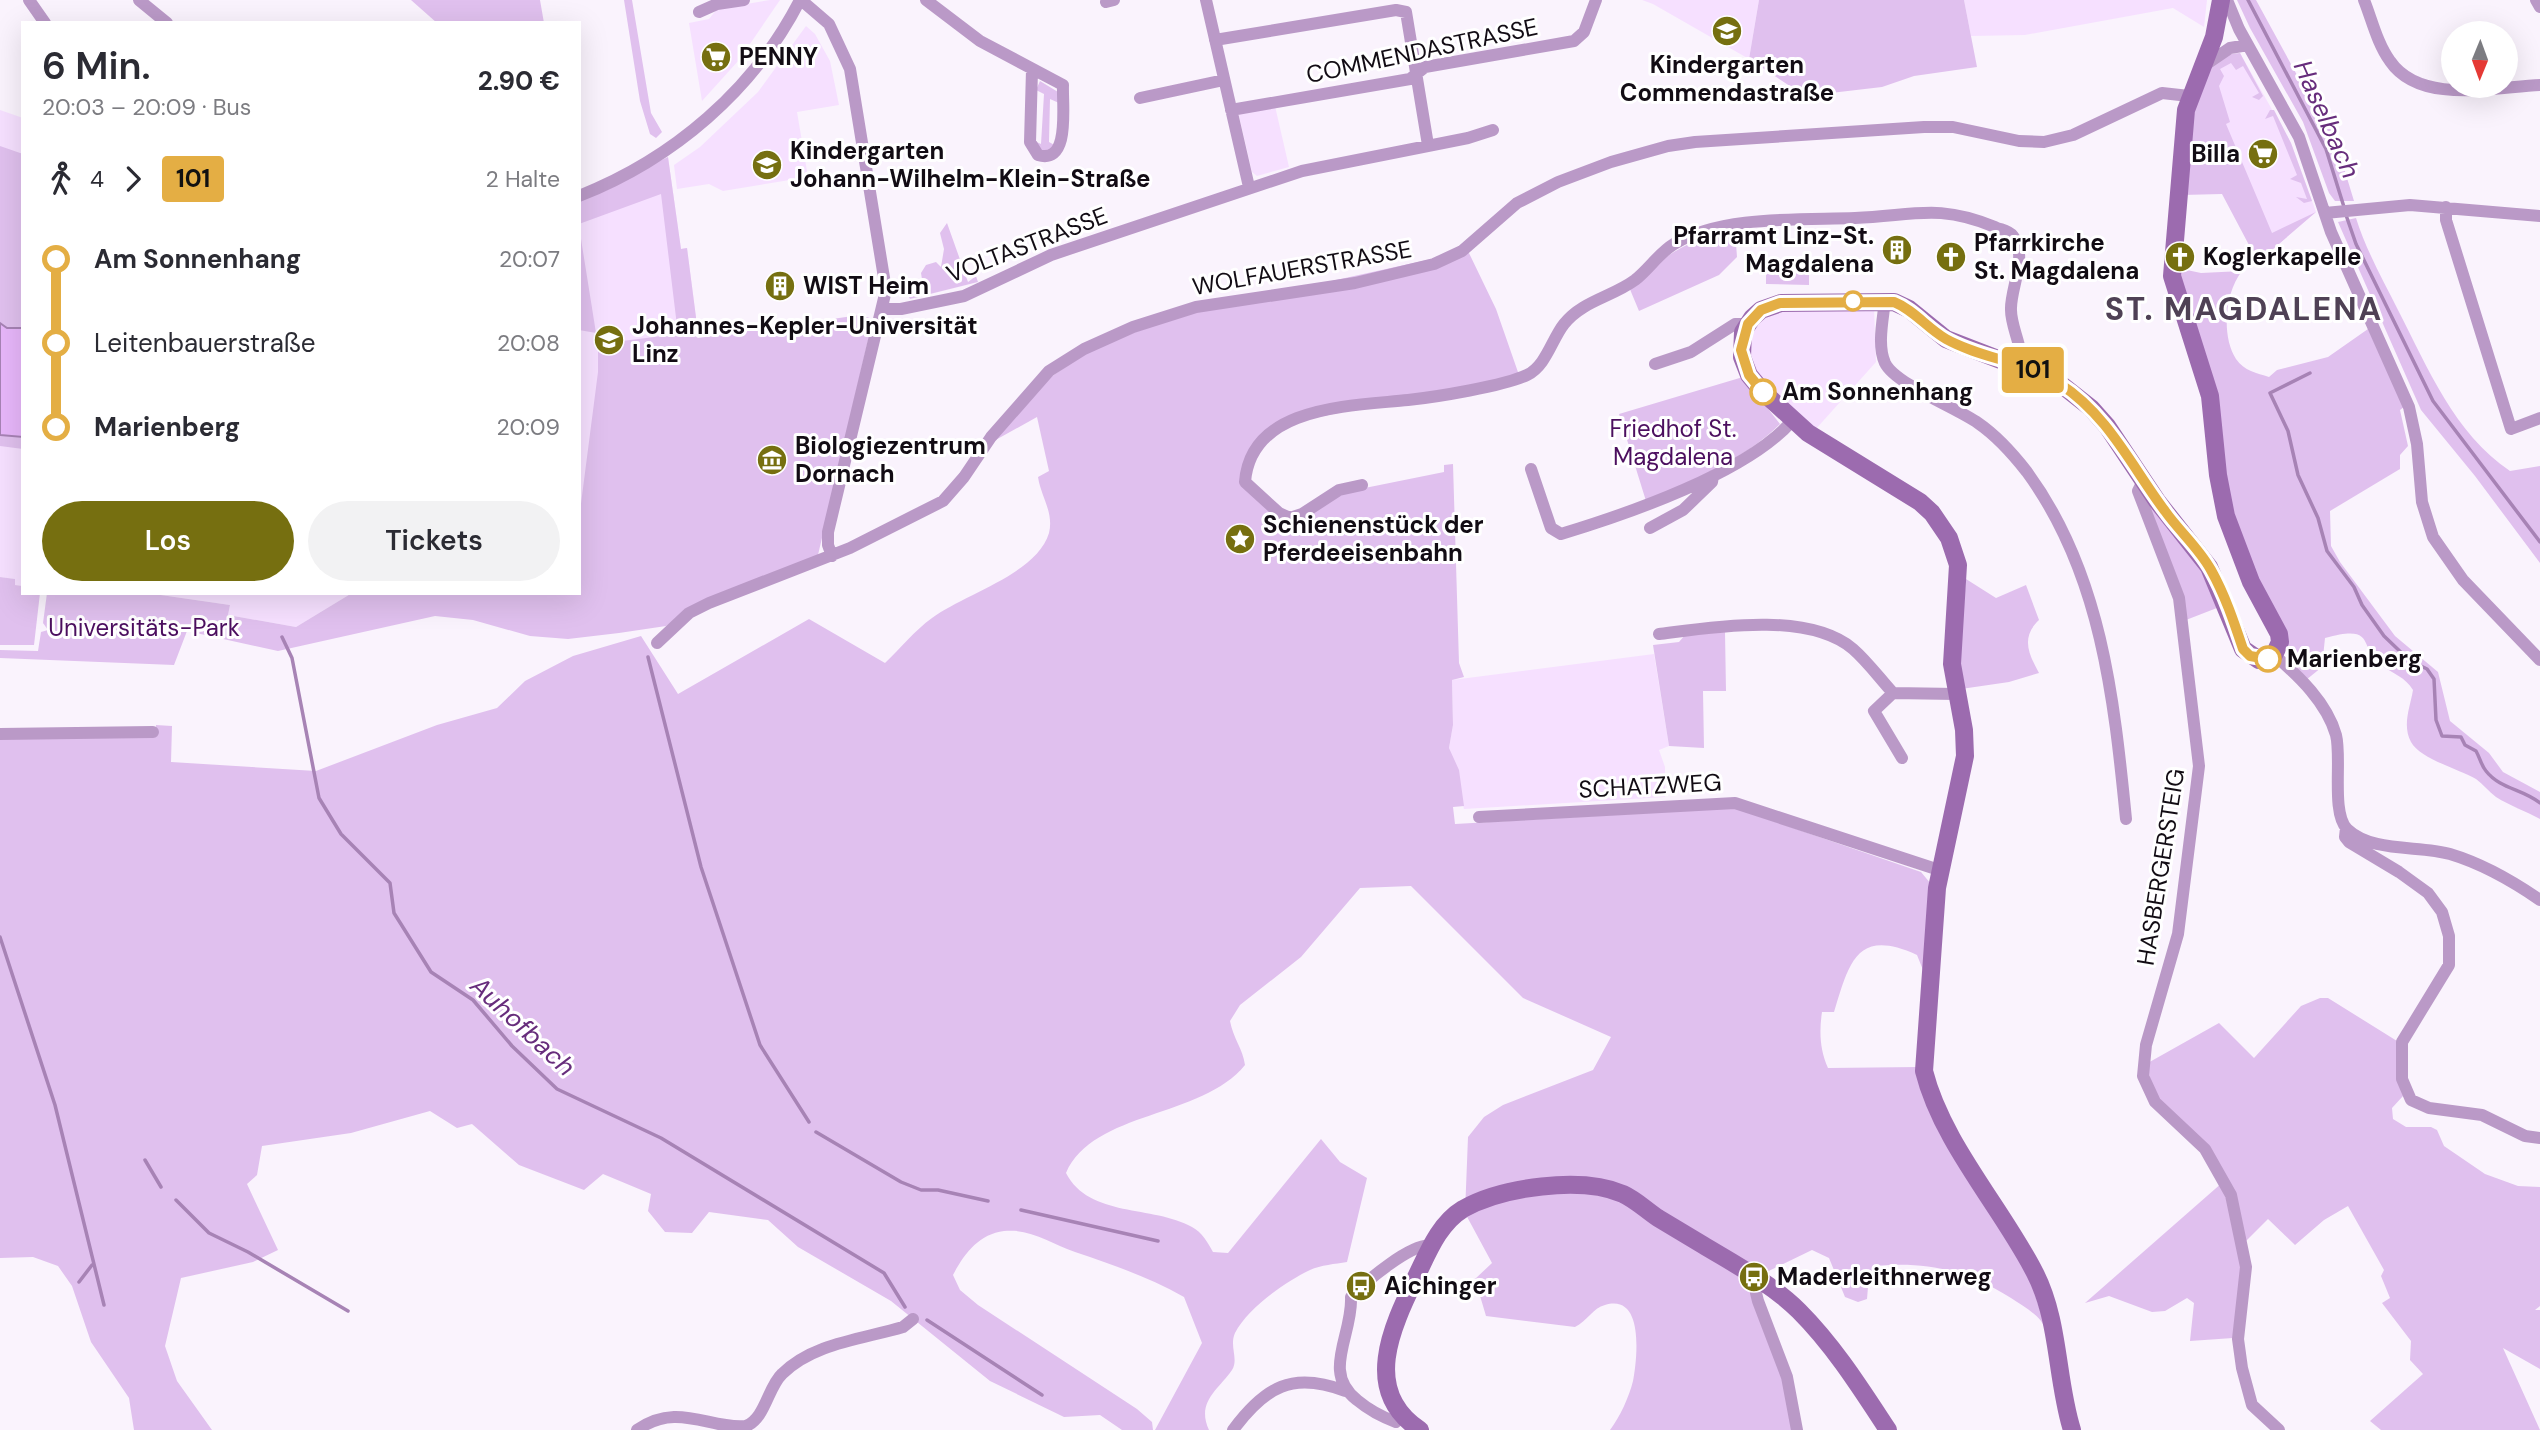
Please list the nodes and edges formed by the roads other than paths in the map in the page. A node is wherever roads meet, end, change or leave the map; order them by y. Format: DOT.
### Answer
graph roads {
  1 [pos="29,0"];
  2 [pos="139,0"];
  3 [pos="744,0"];
  4 [pos="801,0"];
  5 [pos="926,0"];
  6 [pos="1206,0"];
  7 [pos="1596,0"];
  8 [pos="2221,0"];
  9 [pos="2227,0"];
  10 [pos="2364,0"];
  11 [pos="2536,0"];
  12 [pos="2540,7"];
  13 [pos="699,12"];
  14 [pos="44,21"];
  15 [pos="165,21"];
  16 [pos="1215,40"];
  17 [pos="2248,45"];
  18 [pos="2203,66"];
  19 [pos="1032,70"];
  20 [pos="1416,74"];
  21 [pos="1224,80"];
  22 [pos="2540,85"];
  23 [pos="2189,96"];
  24 [pos="1140,98"];
  25 [pos="1231,110"];
  26 [pos="1493,130"];
  27 [pos="1428,145"];
  28 [pos="1249,187"];
  29 [pos="581,195"];
  30 [pos="2446,207"];
  31 [pos="2325,213"];
  32 [pos="2540,216"];
  33 [pos="1885,300"];
  34 [pos="883,309"];
  35 [pos="1748,324"];
  36 [pos="1655,364"];
  37 [pos="2020,365"];
  38 [pos="2540,418"];
  39 [pos="1792,421"];
  40 [pos="1531,469"];
  41 [pos="1713,476"];
  42 [pos="2143,481"];
  43 [pos="1362,485"];
  44 [pos="1650,528"];
  45 [pos="832,556"];
  46 [pos="1659,634"];
  47 [pos="657,643"];
  48 [pos="2274,655"];
  49 [pos="2540,660"];
  50 [pos="1893,693"];
  51 [pos="1956,694"];
  52 [pos="153,732"];
  53 [pos="0,734"];
  54 [pos="1902,758"];
  55 [pos="1479,817"];
  56 [pos="2126,819"];
  57 [pos="2346,828"];
  58 [pos="1939,870"];
  59 [pos="2540,900"];
  60 [pos="2540,1138"];
  61 [pos="1432,1246"];
  62 [pos="1761,1281"];
  63 [pos="913,1319"];
  64 [pos="1345,1391"];
  65 [pos="1399,1422"];
  66 [pos="637,1430"];
  67 [pos="1233,1430"];
  68 [pos="1420,1430"];
  69 [pos="1797,1430"];
  70 [pos="1888,1430"];
  71 [pos="2072,1430"];
  72 [pos="2279,1430"];
  1 -- 14 [label="street"];
  2 -- 15 [label="street"];
  3 -- 13 [label="street"];
  4 -- 29 [label="street"];
  4 -- 34 [label="street"];
  5 -- 19 [label="street"];
  6 -- 16 [label="street"];
  7 -- 20 [label="street, COMMENDASTRASSE"];
  8 -- 18 [label="street"];
  9 -- 17 [label="street"];
  10 -- 22 [label="street"];
  11 -- 12 [label="street"];
  16 -- 20 [label="street"];
  16 -- 21 [label="street"];
  17 -- 18 [label="street"];
  17 -- 31 [label="street"];
  18 -- 23 [label="street"];
  19 -- 19 [label="street"];
  20 -- 25 [label="street, COMMENDASTRASSE"];
  20 -- 27 [label="street"];
  21 -- 24 [label="street"];
  21 -- 25 [label="street"];
  23 -- 45 [label="street, WOLFAUERSTRASSE"];
  23 -- 48 [label="street"];
  25 -- 28 [label="street"];
  26 -- 27 [label="street, VOLTASTRASSE"];
  27 -- 28 [label="street, VOLTASTRASSE"];
  28 -- 34 [label="street, VOLTASTRASSE"];
  30 -- 31 [label="street"];
  30 -- 32 [label="street"];
  30 -- 38 [label="street"];
  31 -- 49 [label="street"];
  33 -- 35 [label="street"];
  33 -- 37 [label="street"];
  33 -- 56 [label="street"];
  34 -- 45 [label="street"];
  35 -- 36 [label="street"];
  35 -- 39 [label="street"];
  37 -- 42 [label="street"];
  37 -- 43 [label="street"];
  39 -- 41 [label="street"];
  39 -- 51 [label="street"];
  40 -- 41 [label="street"];
  41 -- 44 [label="street"];
  42 -- 48 [label="street"];
  42 -- 72 [label="street, HASBERGERSTEIG"];
  45 -- 47 [label="street, WOLFAUERSTRASSE"];
  46 -- 50 [label="street"];
  48 -- 57 [label="street"];
  50 -- 51 [label="street"];
  50 -- 54 [label="street"];
  51 -- 58 [label="street"];
  52 -- 53 [label="street"];
  55 -- 58 [label="street, SCHATZWEG"];
  57 -- 59 [label="street"];
  57 -- 60 [label="street"];
  58 -- 71 [label="street"];
  61 -- 62 [label="street"];
  61 -- 64 [label="street"];
  61 -- 65 [label="street"];
  62 -- 69 [label="street"];
  62 -- 70 [label="street"];
  63 -- 66 [label="street"];
  64 -- 65 [label="street"];
  64 -- 67 [label="street"];
  65 -- 68 [label="street"];
}
